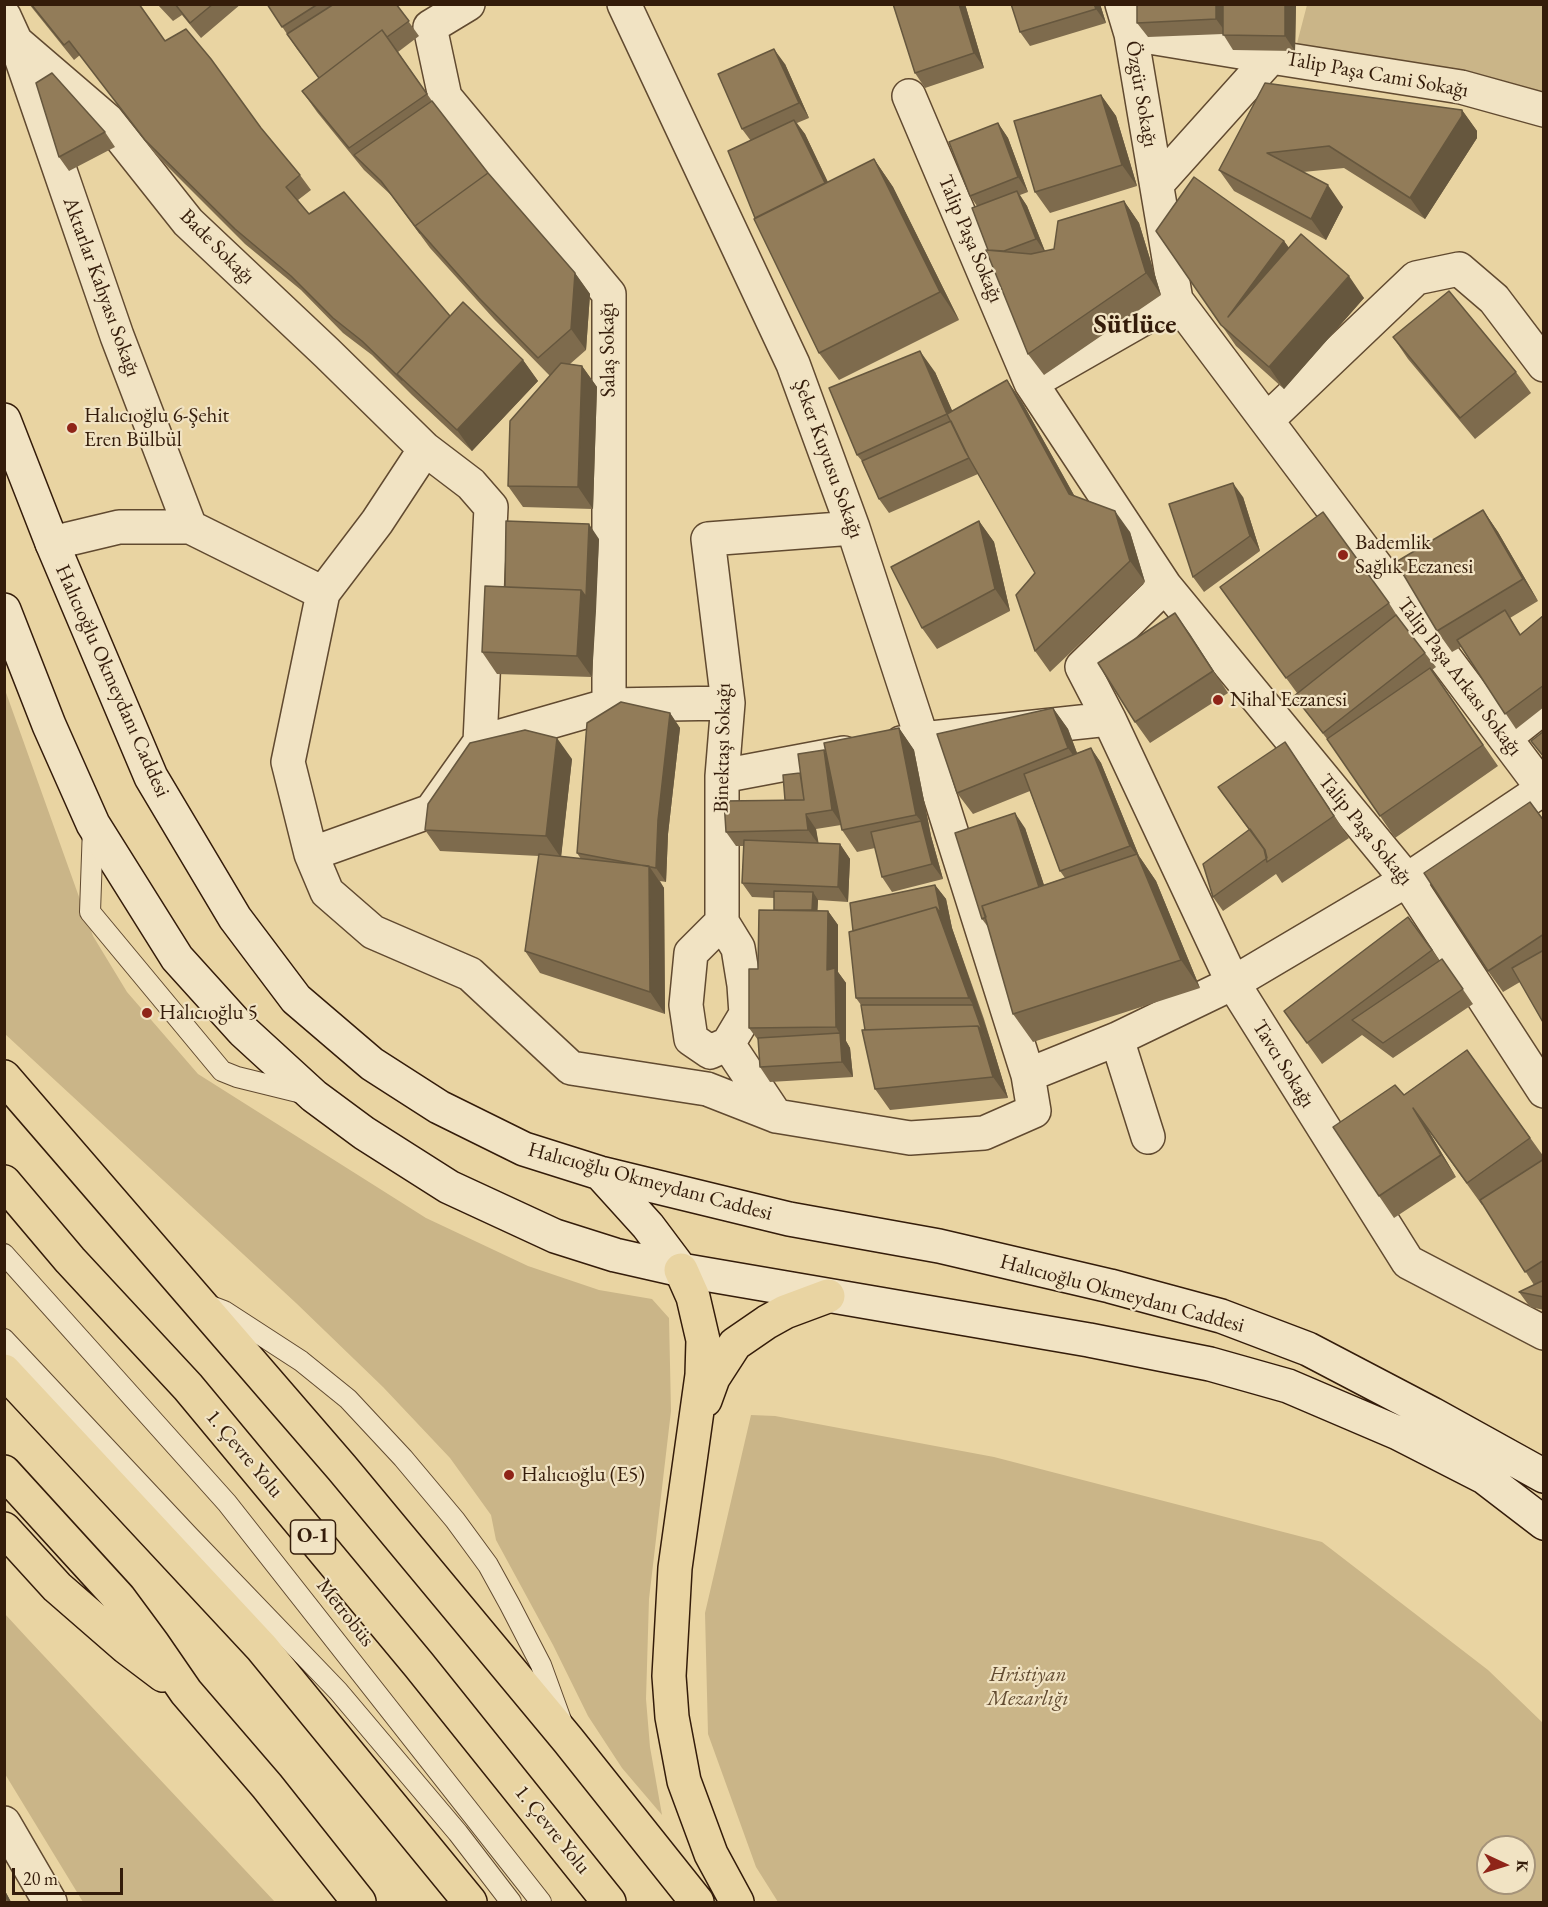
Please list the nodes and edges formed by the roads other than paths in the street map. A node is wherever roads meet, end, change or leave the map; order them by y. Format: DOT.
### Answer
graph roads {
  1 [pos="468,4"];
  2 [pos="624,4"];
  3 [pos="1126,19"];
  4 [pos="10,28"];
  5 [pos="1271,57"];
  6 [pos="909,96"];
  7 [pos="1544,110"];
  8 [pos="1157,184"];
  9 [pos="1176,300"];
  10 [pos="1544,365"];
  11 [pos="1031,383"];
  12 [pos="4,420"];
  13 [pos="1267,420"];
  14 [pos="425,449"];
  15 [pos="190,527"];
  16 [pos="853,528"];
  17 [pos="52,543"];
  18 [pos="1165,586"];
  19 [pos="323,593"];
  20 [pos="4,610"];
  21 [pos="728,703"];
  22 [pos="609,705"];
  23 [pos="1544,707"];
  24 [pos="1109,719"];
  25 [pos="1503,735"];
  26 [pos="922,739"];
  27 [pos="480,742"];
  28 [pos="722,776"];
  29 [pos="1543,790"];
  30 [pos="93,824"];
  31 [pos="311,854"];
  32 [pos="1407,880"];
  33 [pos="722,922"];
  34 [pos="1233,983"];
  35 [pos="1117,1040"];
  36 [pos="728,1044"];
  37 [pos="1028,1074"];
  38 [pos="4,1077"];
  39 [pos="1544,1091"];
  40 [pos="314,1096"];
  41 [pos="776,1116"];
  42 [pos="1148,1137"];
  43 [pos="600,1173"];
  44 [pos="4,1182"];
  45 [pos="4,1254"];
  46 [pos="681,1270"];
  47 [pos="828,1296"];
  48 [pos="199,1301"];
  49 [pos="1544,1333"];
  50 [pos="4,1339"];
  51 [pos="4,1371"];
  52 [pos="693,1429"];
  53 [pos="4,1472"];
  54 [pos="1544,1476"];
  55 [pos="1544,1523"];
  56 [pos="4,1529"];
  57 [pos="186,1692"];
  58 [pos="568,1740"];
  59 [pos="4,1823"];
  60 [pos="50,1902"];
  61 [pos="359,1902"];
  62 [pos="470,1902"];
  63 [pos="511,1902"];
  64 [pos="541,1902"];
  65 [pos="609,1902"];
  66 [pos="697,1902"];
  67 [pos="737,1902"];
  1 -- 22 [label="street, Salaş Sokağı"];
  2 -- 16 [label="street, Şeker Kuyusu Sokağı"];
  3 -- 5 [label="street"];
  3 -- 8 [label="street, Özgür Sokağı"];
  4 -- 14 [label="street, Bade Sokağı"];
  4 -- 15 [label="street, Aktarlar Kahyası Sokağı"];
  5 -- 7 [label="street, Talip Paşa Cami Sokağı"];
  5 -- 8 [label="street, Talip Paşa Cami Sokağı"];
  6 -- 11 [label="street, Talip Paşa Sokağı"];
  8 -- 9 [label="street, Talip Paşa Arkası Sokağı"];
  9 -- 11 [label="street"];
  9 -- 13 [label="street, Talip Paşa Arkası Sokağı"];
  10 -- 13 [label="street"];
  11 -- 18 [label="street, Talip Paşa Sokağı"];
  12 -- 17 [label="street, Halıcıoğlu Okmeydanı Caddesi"];
  13 -- 25 [label="street, Talip Paşa Arkası Sokağı"];
  14 -- 19 [label="street"];
  14 -- 27 [label="street, Bade Sokağı"];
  15 -- 17 [label="street"];
  15 -- 19 [label="street"];
  16 -- 21 [label="street, Binektaşı Sokağı"];
  16 -- 26 [label="street, Şeker Kuyusu Sokağı"];
  17 -- 43 [label="street, Halıcıoğlu Okmeydanı Caddesi"];
  18 -- 24 [label="street, Tavcı Sokağı"];
  18 -- 32 [label="street, Talip Paşa Sokağı"];
  19 -- 31 [label="street"];
  20 -- 30 [label="street"];
  21 -- 22 [label="street"];
  21 -- 28 [label="street, Binektaşı Sokağı"];
  22 -- 27 [label="street"];
  23 -- 25 [label="street"];
  24 -- 26 [label="street"];
  24 -- 34 [label="street, Tavcı Sokağı"];
  25 -- 29 [label="street, Talip Paşa Arkası Sokağı"];
  26 -- 28 [label="street"];
  26 -- 37 [label="street, Şeker Kuyusu Sokağı"];
  27 -- 31 [label="street"];
  28 -- 33 [label="street, Binektaşı Sokağı"];
  29 -- 32 [label="street"];
  30 -- 40 [label="street"];
  30 -- 40 [label="lane"];
  31 -- 41 [label="street"];
  32 -- 34 [label="street"];
  32 -- 39 [label="street, Talip Paşa Sokağı"];
  33 -- 36 [label="street"];
  33 -- 36 [label="street"];
  34 -- 35 [label="street"];
  34 -- 49 [label="street, Tavcı Sokağı"];
  35 -- 37 [label="street"];
  35 -- 42 [label="street"];
  36 -- 41 [label="street"];
  37 -- 41 [label="street, Şeker Kuyusu Sokağı"];
  38 -- 48 [label="highway"];
  40 -- 46 [label="street"];
  43 -- 46 [label="street"];
  43 -- 54 [label="street, Halıcıoğlu Okmeydanı Caddesi"];
  44 -- 65 [label="highway, 1. Çevre Yolu / O-1"];
  45 -- 64 [label="lane, Metrobüs"];
  46 -- 47 [label="street"];
  46 -- 52 [label="highway"];
  47 -- 52 [label="highway"];
  47 -- 55 [label="street"];
  48 -- 58 [label="highway"];
  48 -- 58 [label="lane"];
  50 -- 63 [label="lane"];
  51 -- 62 [label="highway"];
  52 -- 67 [label="highway"];
  53 -- 57 [label="highway"];
  56 -- 57 [label="highway"];
  57 -- 61 [label="highway"];
  58 -- 66 [label="highway"];
  59 -- 60 [label="street"];
}
